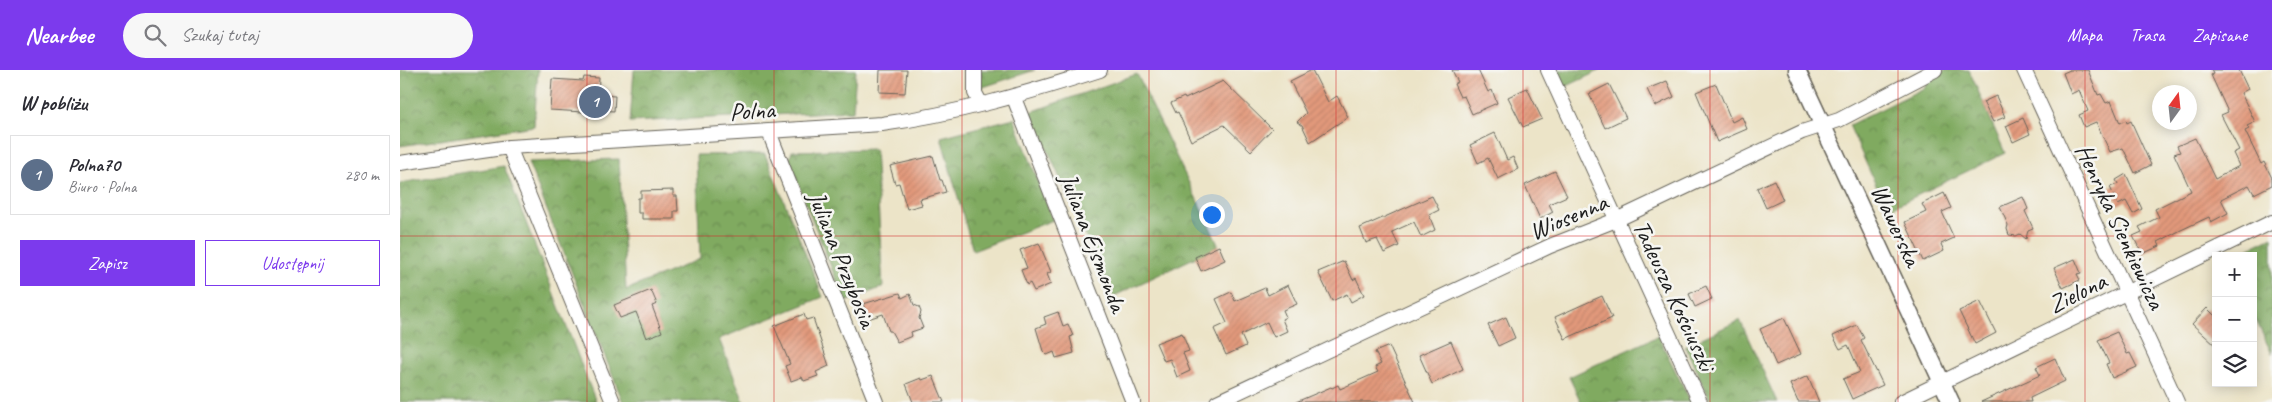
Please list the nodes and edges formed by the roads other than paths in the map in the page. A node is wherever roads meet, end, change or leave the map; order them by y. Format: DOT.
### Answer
graph roads {
  1 [pos="975,70"];
  2 [pos="1100,70"];
  3 [pos="1548,70"];
  4 [pos="1797,70"];
  5 [pos="1935,70"];
  6 [pos="2024,70"];
  7 [pos="1014,98"];
  8 [pos="981,104"];
  9 [pos="1823,124"];
  10 [pos="769,132"];
  11 [pos="509,147"];
  12 [pos="400,163"];
  13 [pos="1616,220"];
  14 [pos="2272,222"];
  15 [pos="2127,292"];
  16 [pos="1943,383"];
  17 [pos="613,402"];
  18 [pos="876,402"];
  19 [pos="1133,402"];
  20 [pos="1217,402"];
  21 [pos="1700,402"];
  22 [pos="1901,402"];
  23 [pos="1951,402"];
  24 [pos="2177,402"];
  1 -- 8 [label="street"];
  2 -- 7 [label="street, Polna"];
  3 -- 13 [label="street, Tadeusza Kościuszki"];
  4 -- 9 [label="street, Wawerska"];
  5 -- 9 [label="street, Wiosenna"];
  6 -- 15 [label="street, Henryka Sienkiewicza"];
  7 -- 8 [label="street, Polna"];
  7 -- 19 [label="street, Juliana Ejsmonda"];
  8 -- 10 [label="street, Polna"];
  9 -- 13 [label="street, Wiosenna"];
  9 -- 16 [label="street, Wawerska"];
  10 -- 11 [label="street, Polna"];
  10 -- 18 [label="street, Juliana Przybosia"];
  11 -- 12 [label="street, Polna"];
  11 -- 17 [label="street"];
  13 -- 20 [label="street, Wiosenna"];
  13 -- 21 [label="street, Tadeusza Kościuszki"];
  14 -- 15 [label="street, Zielona"];
  15 -- 16 [label="street, Zielona"];
  15 -- 24 [label="street, Henryka Sienkiewicza"];
  16 -- 22 [label="street, Zielona"];
  16 -- 23 [label="street, Wawerska"];
}
